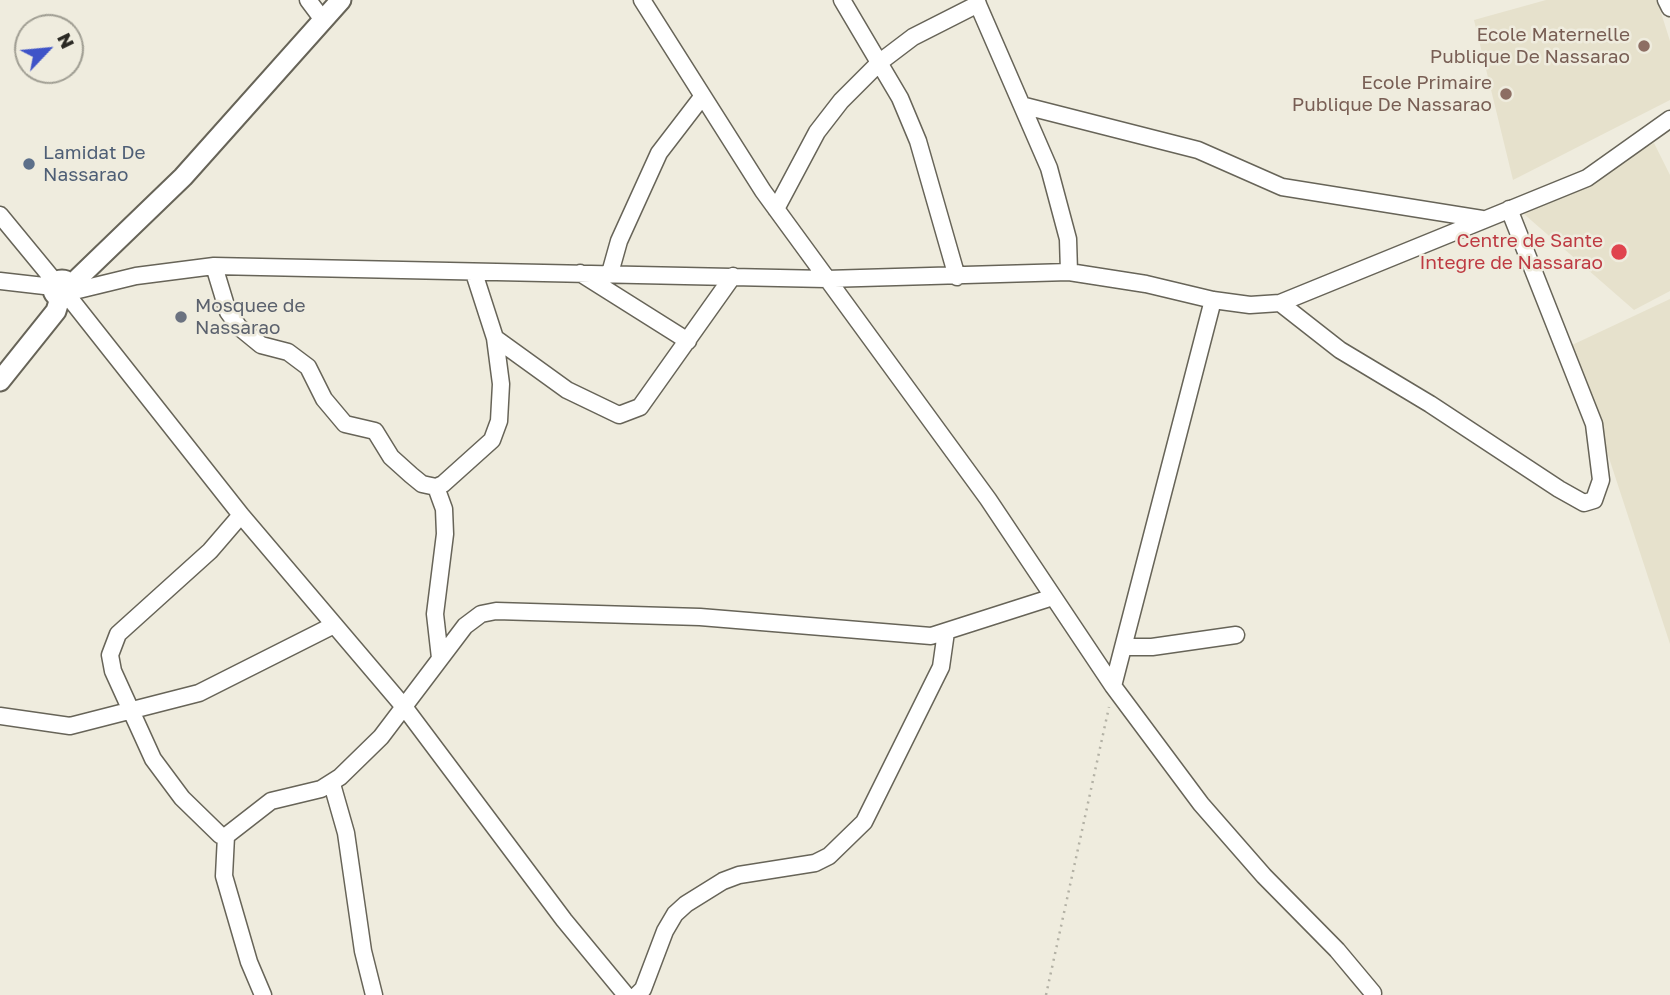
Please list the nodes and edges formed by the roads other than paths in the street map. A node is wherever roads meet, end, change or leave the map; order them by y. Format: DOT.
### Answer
graph roads {
  1 [pos="308,0"];
  2 [pos="341,0"];
  3 [pos="642,0"];
  4 [pos="842,0"];
  5 [pos="1666,0"];
  6 [pos="977,2"];
  7 [pos="1670,8"];
  8 [pos="323,20"];
  9 [pos="880,62"];
  10 [pos="702,97"];
  11 [pos="1025,106"];
  12 [pos="1670,119"];
  13 [pos="776,209"];
  14 [pos="1509,209"];
  15 [pos="0,215"];
  16 [pos="1484,219"];
  17 [pos="214,266"];
  18 [pos="578,272"];
  19 [pos="1069,272"];
  20 [pos="474,273"];
  21 [pos="610,273"];
  22 [pos="733,276"];
  23 [pos="957,277"];
  24 [pos="826,279"];
  25 [pos="0,281"];
  26 [pos="63,291"];
  27 [pos="1213,300"];
  28 [pos="1280,303"];
  29 [pos="495,338"];
  30 [pos="688,341"];
  31 [pos="0,381"];
  32 [pos="436,487"];
  33 [pos="241,515"];
  34 [pos="1053,597"];
  35 [pos="334,625"];
  36 [pos="946,632"];
  37 [pos="1236,635"];
  38 [pos="1124,647"];
  39 [pos="440,658"];
  40 [pos="1113,686"];
  41 [pos="405,708"];
  42 [pos="131,711"];
  43 [pos="0,716"];
  44 [pos="332,783"];
  45 [pos="226,836"];
  46 [pos="1373,993"];
  47 [pos="263,995"];
  48 [pos="374,995"];
  49 [pos="626,995"];
  50 [pos="637,995"];
  1 -- 8 [label="street"];
  2 -- 8 [label="street"];
  3 -- 10 [label="street"];
  4 -- 9 [label="street"];
  5 -- 7 [label="street"];
  6 -- 9 [label="street"];
  6 -- 11 [label="street"];
  8 -- 26 [label="street"];
  9 -- 13 [label="street"];
  9 -- 23 [label="street"];
  10 -- 13 [label="street"];
  10 -- 21 [label="street"];
  11 -- 16 [label="street"];
  11 -- 19 [label="street"];
  12 -- 14 [label="street"];
  13 -- 24 [label="street"];
  14 -- 16 [label="street"];
  14 -- 28 [label="street"];
  15 -- 26 [label="street"];
  16 -- 28 [label="street"];
  17 -- 20 [label="street"];
  17 -- 26 [label="street"];
  17 -- 32 [label="street"];
  18 -- 20 [label="street"];
  18 -- 21 [label="street"];
  18 -- 30 [label="street"];
  19 -- 23 [label="street"];
  19 -- 27 [label="street"];
  20 -- 29 [label="street"];
  21 -- 22 [label="street"];
  22 -- 24 [label="street"];
  22 -- 30 [label="street"];
  23 -- 24 [label="street"];
  24 -- 34 [label="street"];
  25 -- 26 [label="street"];
  26 -- 31 [label="street"];
  26 -- 33 [label="street"];
  27 -- 28 [label="street"];
  27 -- 38 [label="street"];
  29 -- 30 [label="street"];
  29 -- 32 [label="street"];
  32 -- 39 [label="street"];
  33 -- 35 [label="street"];
  33 -- 42 [label="street"];
  34 -- 36 [label="street"];
  34 -- 40 [label="street"];
  35 -- 41 [label="street"];
  35 -- 42 [label="street"];
  36 -- 39 [label="street"];
  36 -- 50 [label="street"];
  37 -- 38 [label="street"];
  38 -- 40 [label="street"];
  39 -- 41 [label="street"];
  40 -- 46 [label="street"];
  41 -- 44 [label="street"];
  41 -- 49 [label="street"];
  42 -- 43 [label="street"];
  42 -- 45 [label="street"];
  44 -- 45 [label="street"];
  44 -- 48 [label="street"];
  45 -- 47 [label="street"];
}
